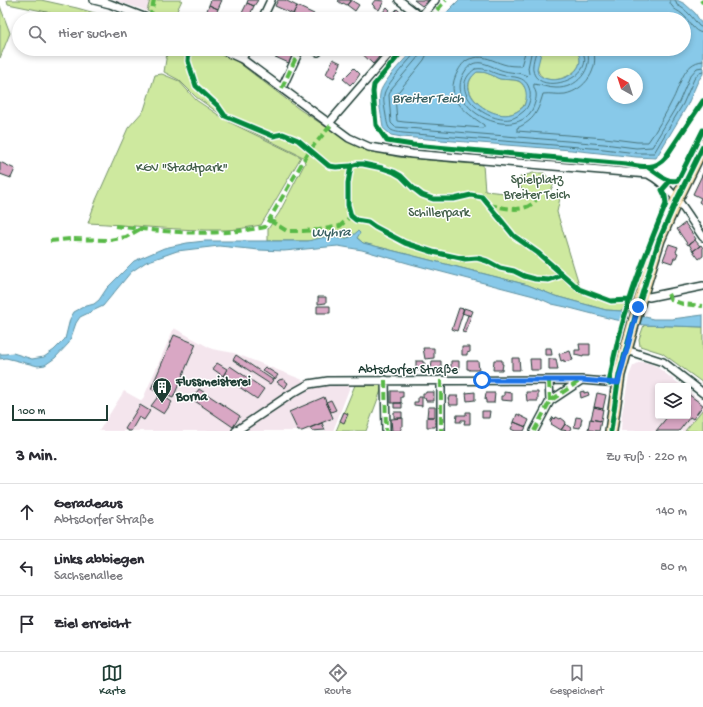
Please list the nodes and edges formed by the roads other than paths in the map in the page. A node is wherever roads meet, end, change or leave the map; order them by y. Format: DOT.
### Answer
graph roads {
  1 [pos="94,0"];
  2 [pos="271,0"];
  3 [pos="399,0"];
  4 [pos="435,0"];
  5 [pos="131,12"];
  6 [pos="265,12"];
  7 [pos="413,12"];
  8 [pos="425,12"];
  9 [pos="235,56"];
  10 [pos="244,56"];
  11 [pos="297,56"];
  12 [pos="387,56"];
  13 [pos="242,59"];
  14 [pos="282,88"];
  15 [pos="330,122"];
  16 [pos="703,146"];
  17 [pos="677,199"];
  18 [pos="703,237"];
  19 [pos="703,286"];
  20 [pos="642,295"];
  21 [pos="626,350"];
  22 [pos="385,380"];
  23 [pos="441,380"];
  24 [pos="582,380"];
  25 [pos="549,381"];
  26 [pos="618,383"];
  27 [pos="703,394"];
  28 [pos="550,401"];
  29 [pos="236,431"];
  30 [pos="386,431"];
  31 [pos="442,431"];
  32 [pos="534,431"];
  33 [pos="611,431"];
  1 -- 5 [label="street"];
  2 -- 6 [label="street"];
  3 -- 7 [label="street"];
  4 -- 8 [label="street"];
  9 -- 13 [label="street"];
  10 -- 13 [label="street"];
  11 -- 14 [label="street"];
  12 -- 15 [label="street"];
  13 -- 14 [label="street"];
  14 -- 15 [label="street"];
  15 -- 17 [label="street"];
  16 -- 17 [label="main road"];
  17 -- 18 [label="street"];
  17 -- 20 [label="main road"];
  19 -- 20 [label="street"];
  20 -- 21 [label="main road"];
  21 -- 26 [label="main road"];
  21 -- 27 [label="street"];
  22 -- 23 [label="street, Abtsdorfer Straße"];
  22 -- 29 [label="street, Abtsdorfer Straße"];
  22 -- 30 [label="street"];
  23 -- 25 [label="street, Abtsdorfer Straße"];
  23 -- 31 [label="street"];
  24 -- 25 [label="street, Abtsdorfer Straße"];
  24 -- 26 [label="street, Abtsdorfer Straße"];
  24 -- 28 [label="street"];
  25 -- 28 [label="street"];
  26 -- 33 [label="main road"];
  28 -- 32 [label="street"];
}
